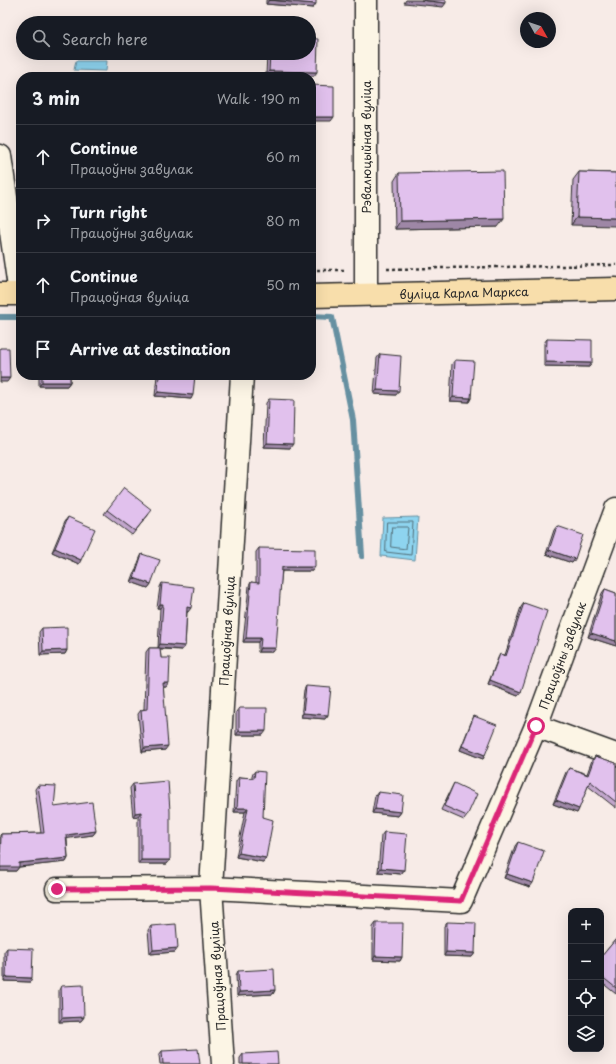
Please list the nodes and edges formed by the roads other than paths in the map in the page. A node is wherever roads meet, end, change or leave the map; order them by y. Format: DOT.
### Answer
graph roads {
  1 [pos="366,0"];
  2 [pos="0,156"];
  3 [pos="616,289"];
  4 [pos="14,294"];
  5 [pos="366,294"];
  6 [pos="316,296"];
  7 [pos="242,380"];
  8 [pos="616,509"];
  9 [pos="536,726"];
  10 [pos="616,755"];
  11 [pos="211,888"];
  12 [pos="57,889"];
  13 [pos="223,1064"];
  1 -- 5 [label="street, Рэвалюцыйная вуліца"];
  2 -- 4 [label="street"];
  3 -- 5 [label="main road, вуліца Карла Маркса"];
  5 -- 6 [label="main road, вуліца Карла Маркса"];
  7 -- 11 [label="street, Працоўная вуліца"];
  8 -- 9 [label="street, Працоўны завулак"];
  9 -- 10 [label="street"];
  9 -- 11 [label="street, Працоўны завулак"];
  11 -- 12 [label="street"];
  11 -- 13 [label="street, Працоўная вуліца"];
}
